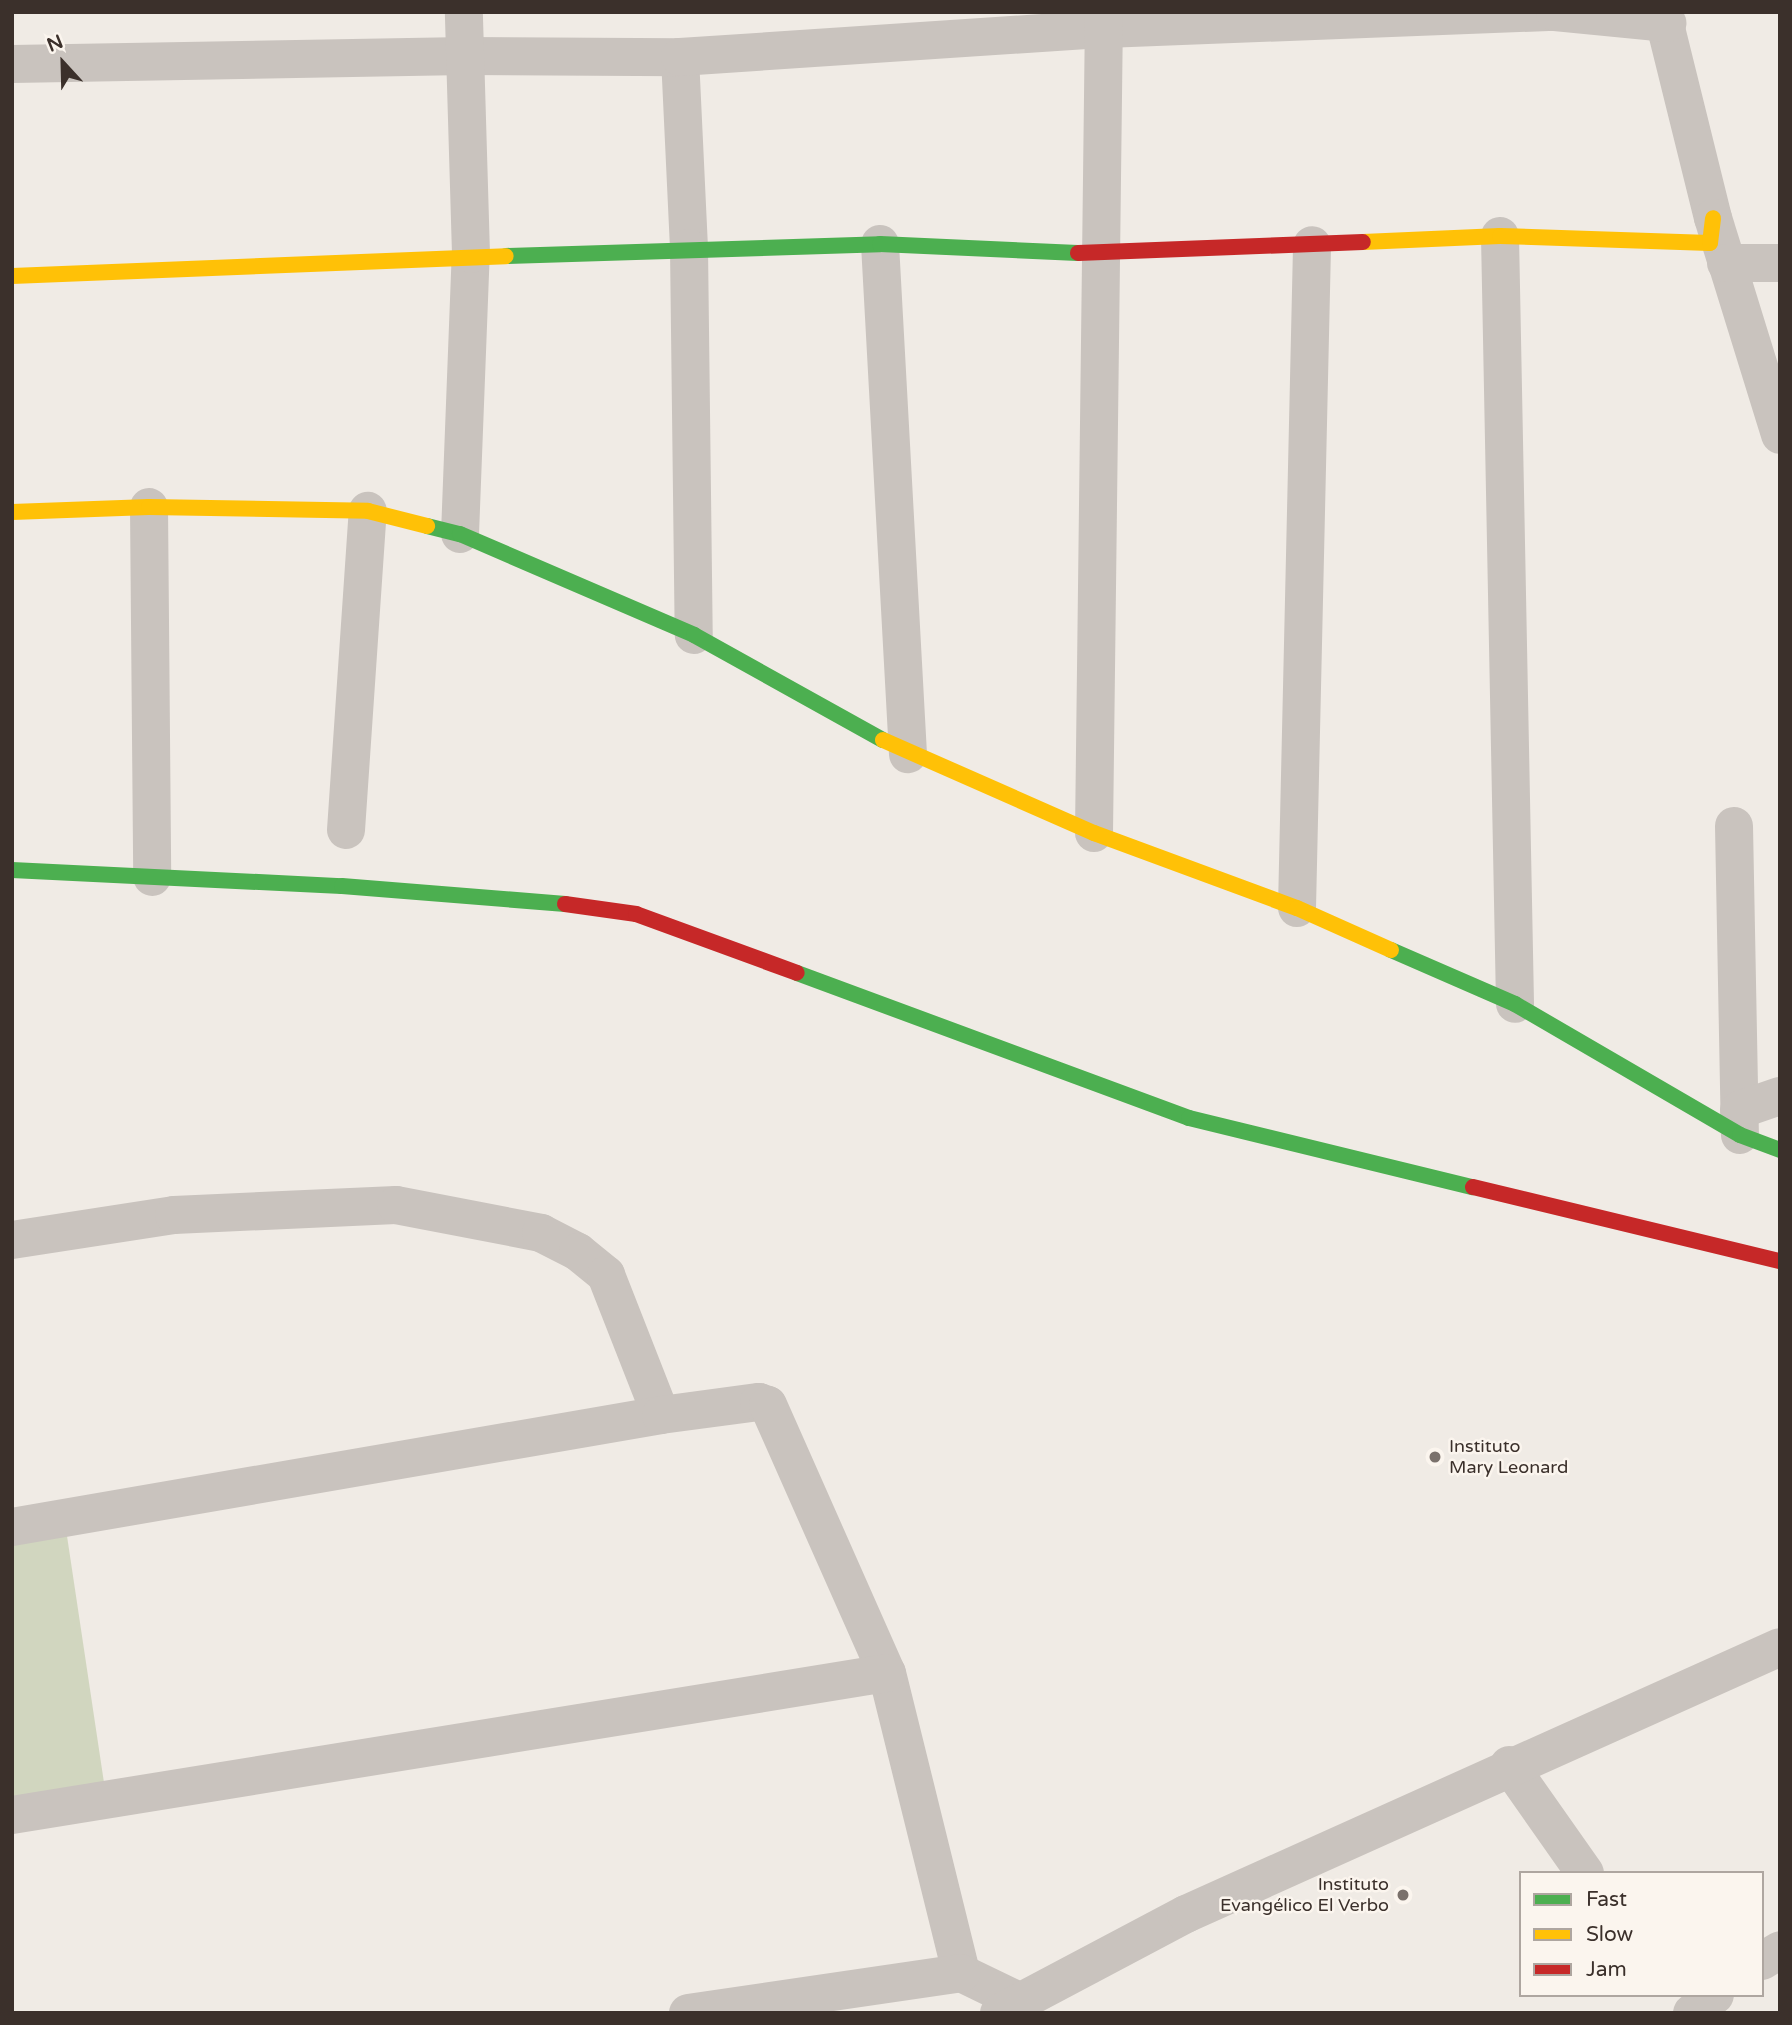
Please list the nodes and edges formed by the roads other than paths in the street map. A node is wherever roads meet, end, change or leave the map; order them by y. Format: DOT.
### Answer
graph roads {
  1 [pos="464,12"];
  2 [pos="1665,18"];
  3 [pos="1105,20"];
  4 [pos="465,56"];
  5 [pos="680,57"];
  6 [pos="12,64"];
  7 [pos="1713,218"];
  8 [pos="1500,236"];
  9 [pos="880,244"];
  10 [pos="1312,245"];
  11 [pos="689,248"];
  12 [pos="471,254"];
  13 [pos="1099,254"];
  14 [pos="1780,262"];
  15 [pos="1726,263"];
  16 [pos="12,276"];
  17 [pos="1780,435"];
  18 [pos="149,507"];
  19 [pos="368,511"];
  20 [pos="12,512"];
  21 [pos="460,534"];
  22 [pos="694,635"];
  23 [pos="908,754"];
  24 [pos="1734,826"];
  25 [pos="346,830"];
  26 [pos="1094,833"];
  27 [pos="12,870"];
  28 [pos="152,877"];
  29 [pos="1297,908"];
  30 [pos="1515,1004"];
  31 [pos="1780,1096"];
  32 [pos="1740,1122"];
  33 [pos="1780,1150"];
  34 [pos="12,1240"];
  35 [pos="1780,1261"];
  36 [pos="661,1415"];
  37 [pos="12,1527"];
  38 [pos="1780,1647"];
  39 [pos="887,1674"];
  40 [pos="1509,1765"];
  41 [pos="12,1815"];
  42 [pos="1584,1871"];
  43 [pos="1780,1950"];
  44 [pos="1764,1960"];
  45 [pos="961,1972"];
  46 [pos="1673,1997"];
  47 [pos="1712,1997"];
  48 [pos="1009,2007"];
  49 [pos="688,2013"];
  50 [pos="1684,2013"];
  51 [pos="1692,2013"];
  1 -- 4 [label="street"];
  2 -- 3 [label="street"];
  2 -- 7 [label="street"];
  3 -- 5 [label="street"];
  3 -- 13 [label="street"];
  4 -- 5 [label="street"];
  4 -- 6 [label="street"];
  4 -- 12 [label="street"];
  5 -- 11 [label="street"];
  7 -- 8 [label="street"];
  7 -- 15 [label="street"];
  8 -- 10 [label="street"];
  8 -- 30 [label="street"];
  9 -- 11 [label="street"];
  9 -- 13 [label="street"];
  9 -- 23 [label="street"];
  10 -- 13 [label="street"];
  10 -- 29 [label="street"];
  11 -- 12 [label="street"];
  11 -- 22 [label="street"];
  12 -- 16 [label="street"];
  12 -- 21 [label="street"];
  13 -- 26 [label="street"];
  14 -- 15 [label="street"];
  15 -- 17 [label="street"];
  18 -- 19 [label="street"];
  18 -- 20 [label="street"];
  18 -- 28 [label="street"];
  19 -- 21 [label="street"];
  19 -- 25 [label="street"];
  21 -- 22 [label="street"];
  22 -- 23 [label="street"];
  23 -- 26 [label="street"];
  24 -- 32 [label="street"];
  26 -- 29 [label="street"];
  27 -- 28 [label="street"];
  28 -- 35 [label="street"];
  29 -- 30 [label="street"];
  30 -- 32 [label="street"];
  31 -- 32 [label="street"];
  32 -- 33 [label="street"];
  34 -- 36 [label="street"];
  36 -- 37 [label="street"];
  36 -- 39 [label="street"];
  38 -- 40 [label="street"];
  39 -- 41 [label="street"];
  39 -- 45 [label="street"];
  40 -- 42 [label="street"];
  40 -- 48 [label="street"];
  43 -- 44 [label="street"];
  45 -- 48 [label="street"];
  45 -- 49 [label="street"];
  46 -- 50 [label="street"];
  47 -- 51 [label="street"];
}
